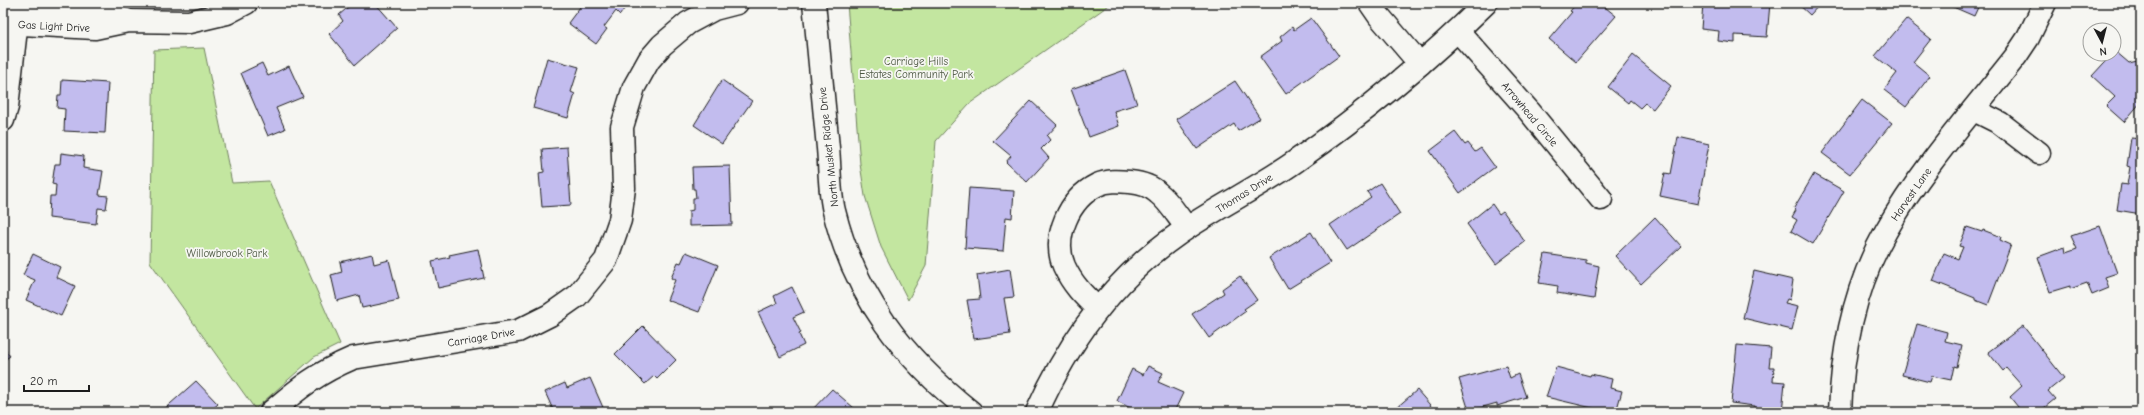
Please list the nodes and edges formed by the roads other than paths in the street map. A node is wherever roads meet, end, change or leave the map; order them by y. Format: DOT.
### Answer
graph roads {
  1 [pos="246,3"];
  2 [pos="737,3"];
  3 [pos="814,3"];
  4 [pos="1370,3"];
  5 [pos="1486,3"];
  6 [pos="2045,3"];
  7 [pos="15,11"];
  8 [pos="1458,31"];
  9 [pos="1420,64"];
  10 [pos="1974,110"];
  11 [pos="3,120"];
  12 [pos="2039,153"];
  13 [pos="1601,199"];
  14 [pos="1187,228"];
  15 [pos="1098,309"];
  16 [pos="271,412"];
  17 [pos="971,412"];
  18 [pos="1037,412"];
  19 [pos="1840,412"];
  1 -- 7 [label="street, Gas Light Drive"];
  2 -- 16 [label="street, Carriage Drive"];
  3 -- 17 [label="street, North Musket Ridge Drive"];
  4 -- 9 [label="street"];
  5 -- 8 [label="street, Thomas Drive"];
  6 -- 10 [label="street, Harvest Lane"];
  7 -- 11 [label="street"];
  8 -- 9 [label="street, Thomas Drive"];
  8 -- 13 [label="street, Arrowhead Circle"];
  9 -- 14 [label="street, Thomas Drive"];
  10 -- 12 [label="street"];
  10 -- 19 [label="street, Harvest Lane"];
  14 -- 15 [label="street, Thomas Drive"];
  14 -- 15 [label="street"];
  15 -- 18 [label="street, Thomas Drive"];
}
